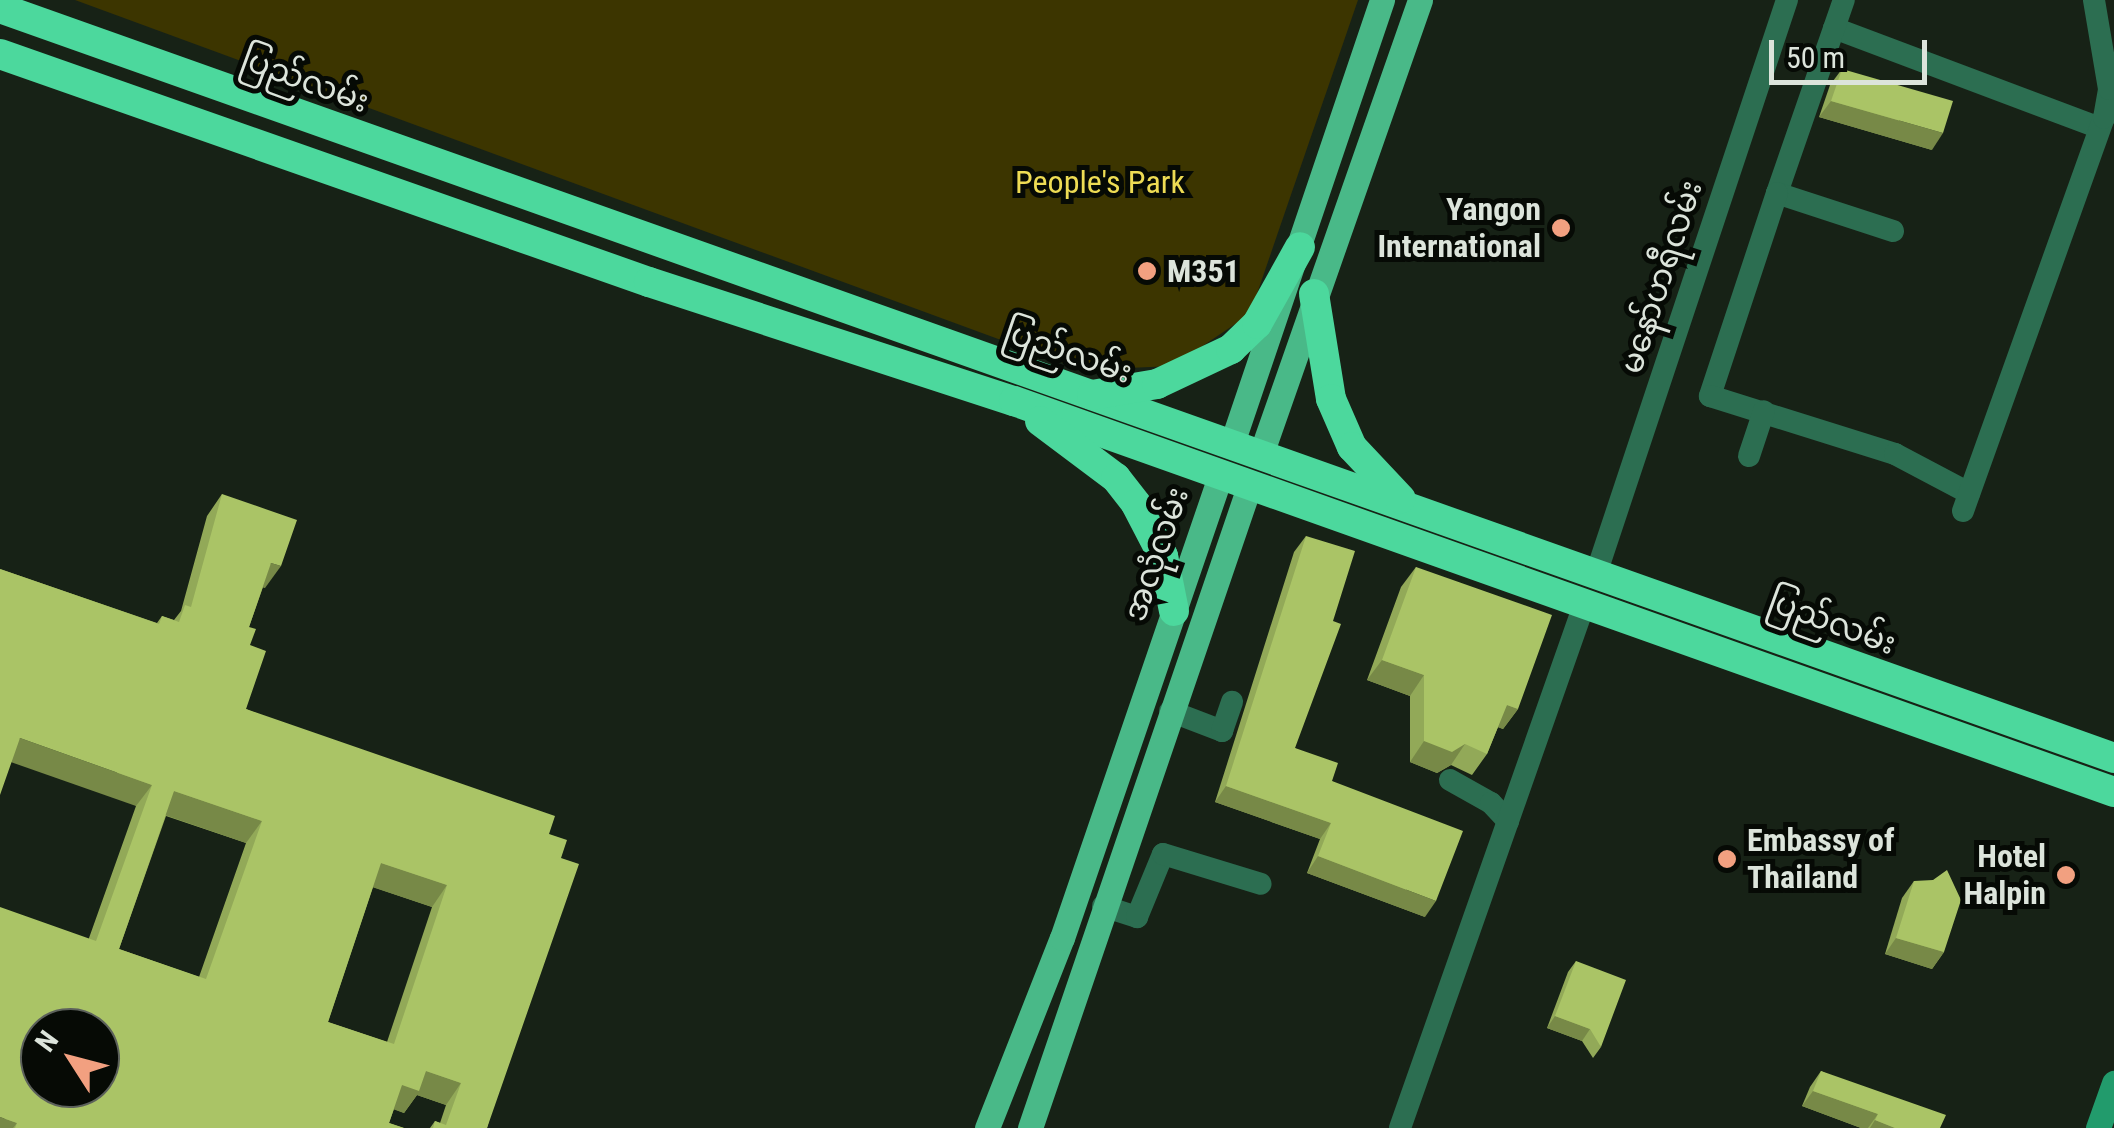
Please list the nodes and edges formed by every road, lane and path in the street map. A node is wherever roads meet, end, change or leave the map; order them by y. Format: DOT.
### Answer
graph roads {
  1 [pos="1382,0"];
  2 [pos="1420,0"];
  3 [pos="1787,0"];
  4 [pos="1844,0"];
  5 [pos="2094,0"];
  6 [pos="0,8"];
  7 [pos="1834,28"];
  8 [pos="0,54"];
  9 [pos="2105,122"];
  10 [pos="1320,186"];
  11 [pos="1777,193"];
  12 [pos="1350,196"];
  13 [pos="1893,231"];
  14 [pos="1300,247"];
  15 [pos="1314,294"];
  16 [pos="1086,396"];
  17 [pos="1014,401"];
  18 [pos="1764,411"];
  19 [pos="1246,448"];
  20 [pos="1749,456"];
  21 [pos="1220,479"];
  22 [pos="1249,487"];
  23 [pos="1406,505"];
  24 [pos="1596,574"];
  25 [pos="1584,605"];
  26 [pos="1174,611"];
  27 [pos="1232,702"];
  28 [pos="1170,710"];
  29 [pos="2114,758"];
  30 [pos="1450,780"];
  31 [pos="2114,792"];
  32 [pos="1508,821"];
  33 [pos="1261,884"];
  34 [pos="1102,906"];
  35 [pos="2114,1083"];
  36 [pos="987,1128"];
  37 [pos="1030,1128"];
  38 [pos="1400,1128"];
  39 [pos="2098,1128"];
  1 -- 10 [label="main road, အလုံလမ်း"];
  2 -- 12 [label="main road, အလုံလမ်း"];
  3 -- 24 [label="street, မနော်ဟရီလမ်း"];
  4 -- 7 [label="street"];
  5 -- 9 [label="street"];
  6 -- 16 [label="highway, ပြည်လမ်း"];
  7 -- 9 [label="street"];
  7 -- 11 [label="street"];
  8 -- 17 [label="highway, ပြည်လမ်း"];
  9 -- 18 [label="street"];
  10 -- 12 [label="main road"];
  10 -- 14 [label="main road, အလုံလမ်း"];
  11 -- 13 [label="street"];
  11 -- 18 [label="street"];
  12 -- 15 [label="main road, အလုံလမ်း"];
  14 -- 16 [label="highway"];
  14 -- 19 [label="main road, အလုံလမ်း"];
  15 -- 19 [label="main road, အလုံလမ်း"];
  15 -- 23 [label="highway"];
  16 -- 19 [label="highway, ပြည်လမ်း"];
  17 -- 21 [label="highway, ပြည်လမ်း"];
  17 -- 26 [label="highway"];
  18 -- 20 [label="street"];
  19 -- 21 [label="highway, အလုံလမ်း"];
  19 -- 22 [label="highway, အလုံလမ်း"];
  19 -- 23 [label="highway, ပြည်လမ်း"];
  21 -- 22 [label="highway, ပြည်လမ်း"];
  21 -- 26 [label="main road, အလုံလမ်း"];
  22 -- 25 [label="highway, ပြည်လမ်း"];
  22 -- 28 [label="main road, အလုံလမ်း"];
  23 -- 24 [label="highway, ပြည်လမ်း"];
  24 -- 29 [label="highway, ပြည်လမ်း"];
  25 -- 31 [label="highway, ပြည်လမ်း"];
  25 -- 32 [label="street"];
  26 -- 36 [label="main road, အလုံလမ်း"];
  27 -- 28 [label="street"];
  28 -- 34 [label="main road, အလုံလမ်း"];
  30 -- 32 [label="street"];
  32 -- 38 [label="street"];
  33 -- 34 [label="street"];
  34 -- 37 [label="main road, အလုံလမ်း"];
  35 -- 39 [label="street"];
}
